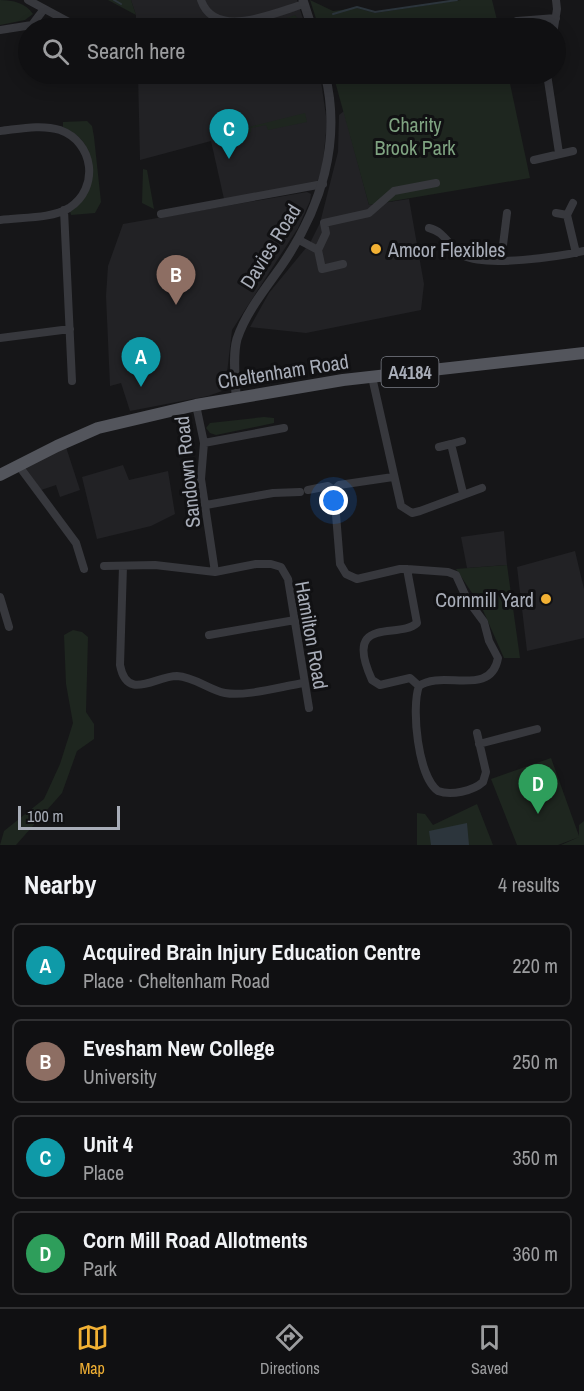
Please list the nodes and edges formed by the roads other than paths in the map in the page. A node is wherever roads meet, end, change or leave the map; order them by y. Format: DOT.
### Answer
graph roads {
  1 [pos="28,0"];
  2 [pos="201,0"];
  3 [pos="556,0"];
  4 [pos="304,2"];
  5 [pos="44,9"];
  6 [pos="37,18"];
  7 [pos="61,18"];
  8 [pos="218,18"];
  9 [pos="251,18"];
  10 [pos="309,18"];
  11 [pos="529,18"];
  12 [pos="556,18"];
  13 [pos="18,27"];
  14 [pos="0,30"];
  15 [pos="326,84"];
  16 [pos="549,84"];
  17 [pos="0,131"];
  18 [pos="573,151"];
  19 [pos="559,153"];
  20 [pos="534,160"];
  21 [pos="436,183"];
  22 [pos="323,184"];
  23 [pos="573,203"];
  24 [pos="64,210"];
  25 [pos="507,213"];
  26 [pos="556,213"];
  27 [pos="161,214"];
  28 [pos="567,215"];
  29 [pos="0,219"];
  30 [pos="429,228"];
  31 [pos="298,240"];
  32 [pos="318,250"];
  33 [pos="580,252"];
  34 [pos="501,261"];
  35 [pos="343,264"];
  36 [pos="70,329"];
  37 [pos="0,338"];
  38 [pos="584,353"];
  39 [pos="372,377"];
  40 [pos="72,381"];
  41 [pos="236,399"];
  42 [pos="196,405"];
  43 [pos="284,428"];
  44 [pos="462,441"];
  45 [pos="204,443"];
  46 [pos="451,444"];
  47 [pos="439,447"];
  48 [pos="19,465"];
  49 [pos="0,475"];
  50 [pos="393,477"];
  51 [pos="336,487"];
  52 [pos="482,488"];
  53 [pos="463,493"];
  54 [pos="206,505"];
  55 [pos="104,566"];
  56 [pos="123,566"];
  57 [pos="84,569"];
  58 [pos="407,569"];
  59 [pos="215,572"];
  60 [pos="0,597"];
  61 [pos="295,620"];
  62 [pos="9,627"];
  63 [pos="209,635"];
  64 [pos="304,682"];
  65 [pos="418,686"];
  66 [pos="309,708"];
  67 [pos="537,729"];
  68 [pos="477,733"];
  69 [pos="480,744"];
  1 -- 5 [label="street"];
  2 -- 8 [label="street"];
  3 -- 12 [label="street"];
  4 -- 9 [label="street"];
  4 -- 10 [label="street"];
  5 -- 6 [label="street"];
  5 -- 7 [label="street"];
  11 -- 12 [label="street"];
  13 -- 14 [label="street"];
  15 -- 22 [label="street, Davies Road"];
  16 -- 19 [label="street"];
  17 -- 24 [label="street"];
  18 -- 19 [label="street"];
  19 -- 20 [label="street"];
  21 -- 32 [label="street"];
  22 -- 27 [label="street"];
  22 -- 31 [label="street, Davies Road"];
  23 -- 28 [label="street"];
  24 -- 29 [label="street"];
  24 -- 36 [label="street"];
  25 -- 34 [label="street"];
  26 -- 28 [label="street"];
  28 -- 33 [label="street"];
  30 -- 34 [label="street"];
  31 -- 32 [label="street"];
  31 -- 41 [label="street, Davies Road"];
  32 -- 35 [label="street"];
  33 -- 34 [label="street"];
  36 -- 37 [label="street"];
  36 -- 40 [label="street"];
  38 -- 39 [label="main road, Cheltenham Road / A4184"];
  39 -- 41 [label="main road, Cheltenham Road / A4184"];
  39 -- 50 [label="street"];
  41 -- 42 [label="main road, Cheltenham Road / A4184"];
  42 -- 45 [label="street, Sandown Road"];
  42 -- 48 [label="main road, Cheltenham Road / A4184"];
  43 -- 45 [label="street"];
  44 -- 46 [label="street"];
  45 -- 54 [label="street, Sandown Road"];
  46 -- 47 [label="street"];
  46 -- 53 [label="street"];
  48 -- 49 [label="main road, Cheltenham Road / A4184"];
  48 -- 57 [label="street"];
  50 -- 51 [label="street"];
  50 -- 53 [label="street"];
  51 -- 54 [label="street"];
  51 -- 58 [label="street"];
  52 -- 53 [label="street"];
  54 -- 59 [label="street, Sandown Road"];
  55 -- 56 [label="street, Hamilton Road"];
  56 -- 59 [label="street, Hamilton Road"];
  56 -- 64 [label="street"];
  58 -- 65 [label="street"];
  58 -- 65 [label="street"];
  59 -- 61 [label="street, Hamilton Road"];
  60 -- 62 [label="street"];
  61 -- 63 [label="street"];
  61 -- 64 [label="street, Hamilton Road"];
  64 -- 66 [label="street, Hamilton Road"];
  65 -- 69 [label="street"];
  67 -- 69 [label="street"];
  68 -- 69 [label="street"];
}
